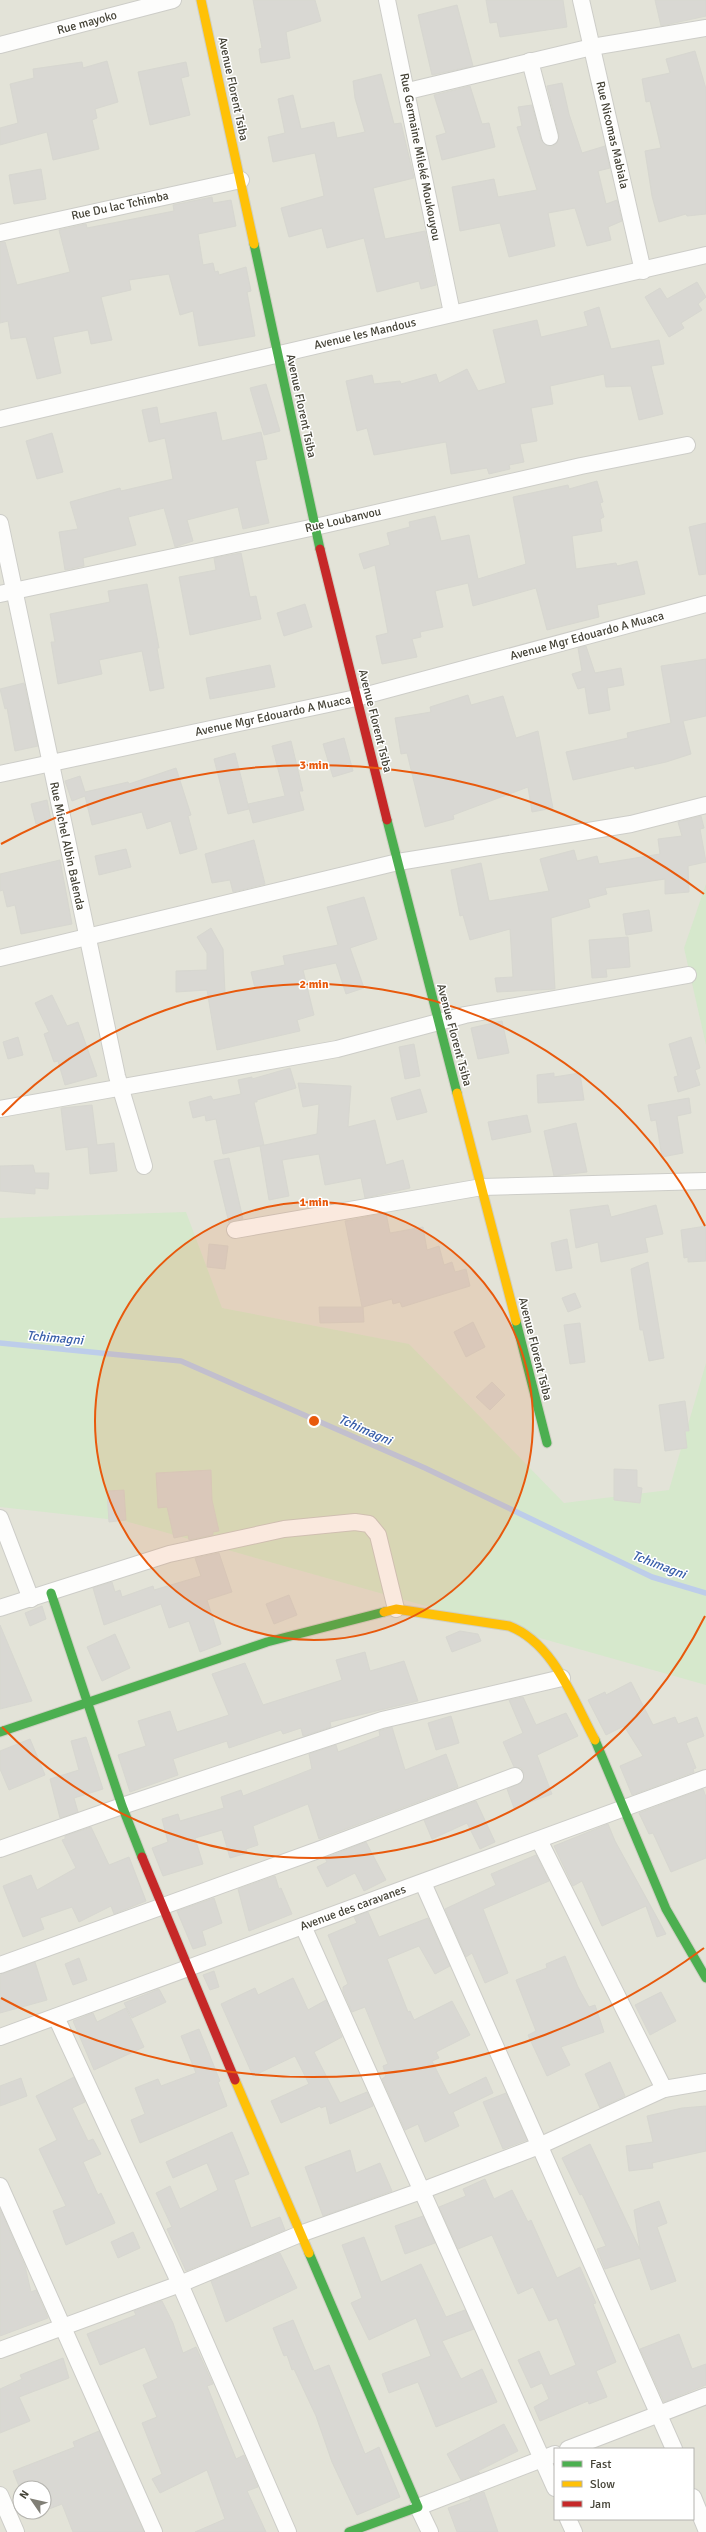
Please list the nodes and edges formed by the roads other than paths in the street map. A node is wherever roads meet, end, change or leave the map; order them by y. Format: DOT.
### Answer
graph roads {
  1 [pos="174,0"];
  2 [pos="201,0"];
  3 [pos="387,0"];
  4 [pos="580,0"];
  5 [pos="706,28"];
  6 [pos="0,45"];
  7 [pos="592,46"];
  8 [pos="530,61"];
  9 [pos="408,91"];
  10 [pos="550,137"];
  11 [pos="241,180"];
  12 [pos="0,233"];
  13 [pos="706,255"];
  14 [pos="643,271"];
  15 [pos="452,313"];
  16 [pos="278,354"];
  17 [pos="0,419"];
  18 [pos="686,445"];
  19 [pos="0,523"];
  20 [pos="316,527"];
  21 [pos="7,592"];
  22 [pos="706,604"];
  23 [pos="356,698"];
  24 [pos="50,764"];
  25 [pos="0,774"];
  26 [pos="706,805"];
  27 [pos="398,862"];
  28 [pos="87,938"];
  29 [pos="0,958"];
  30 [pos="688,975"];
  31 [pos="438,1023"];
  32 [pos="120,1087"];
  33 [pos="0,1109"];
  34 [pos="144,1166"];
  35 [pos="706,1181"];
  36 [pos="482,1187"];
  37 [pos="235,1230"];
  38 [pos="547,1443"];
  39 [pos="0,1518"];
  40 [pos="51,1593"];
  41 [pos="31,1599"];
  42 [pos="0,1608"];
  43 [pos="396,1609"];
  44 [pos="562,1678"];
  45 [pos="87,1703"];
  46 [pos="0,1732"];
  47 [pos="515,1776"];
  48 [pos="706,1778"];
  49 [pos="122,1806"];
  50 [pos="624,1809"];
  51 [pos="539,1840"];
  52 [pos="0,1849"];
  53 [pos="422,1883"];
  54 [pos="163,1906"];
  55 [pos="302,1926"];
  56 [pos="0,1965"];
  57 [pos="187,1969"];
  58 [pos="706,1978"];
  59 [pos="56,2017"];
  60 [pos="0,2037"];
  61 [pos="706,2082"];
  62 [pos="664,2089"];
  63 [pos="538,2146"];
  64 [pos="0,2186"];
  65 [pos="421,2192"];
  66 [pos="300,2234"];
  67 [pos="180,2284"];
  68 [pos="62,2326"];
  69 [pos="0,2350"];
  70 [pos="706,2396"];
  71 [pos="659,2414"];
  72 [pos="571,2448"];
  73 [pos="674,2448"];
  74 [pos="549,2456"];
  75 [pos="554,2483"];
  76 [pos="0,2495"];
  77 [pos="694,2499"];
  78 [pos="418,2507"];
  79 [pos="568,2520"];
  80 [pos="706,2529"];
  81 [pos="16,2532"];
  82 [pos="154,2532"];
  83 [pos="288,2532"];
  84 [pos="349,2532"];
  85 [pos="430,2532"];
  86 [pos="574,2532"];
  1 -- 6 [label="street, Rue mayoko"];
  2 -- 11 [label="street, Avenue Florent Tsiba"];
  3 -- 9 [label="street, Rue Germaine Mileké Moukouyou"];
  4 -- 7 [label="street, Rue Nicomas Mabiala"];
  5 -- 7 [label="street"];
  7 -- 8 [label="street"];
  7 -- 14 [label="street, Rue Nicomas Mabiala"];
  8 -- 9 [label="street"];
  8 -- 10 [label="street"];
  9 -- 15 [label="street, Rue Germaine Mileké Moukouyou"];
  11 -- 12 [label="street, Rue Du lac Tchimba"];
  11 -- 16 [label="street, Avenue Florent Tsiba"];
  13 -- 14 [label="street, Avenue les Mandous"];
  14 -- 15 [label="street, Avenue les Mandous"];
  15 -- 16 [label="street, Avenue les Mandous"];
  16 -- 17 [label="street, Avenue les Mandous"];
  16 -- 20 [label="street, Avenue Florent Tsiba"];
  18 -- 20 [label="street, Rue Loubanvou"];
  19 -- 21 [label="street, Rue Michel Albin Balenda"];
  20 -- 21 [label="street, Rue Loubanvou"];
  20 -- 23 [label="street, Avenue Florent Tsiba"];
  21 -- 24 [label="street, Rue Michel Albin Balenda"];
  22 -- 23 [label="street, Avenue Mgr Edouardo A Muaca"];
  23 -- 24 [label="street, Avenue Mgr Edouardo A Muaca"];
  23 -- 27 [label="street, Avenue Florent Tsiba"];
  24 -- 25 [label="street, Avenue Mgr Edouardo A Muaca"];
  24 -- 28 [label="street, Rue Michel Albin Balenda"];
  26 -- 27 [label="street"];
  27 -- 28 [label="street"];
  27 -- 31 [label="street, Avenue Florent Tsiba"];
  28 -- 29 [label="street"];
  28 -- 32 [label="street, Rue Michel Albin Balenda"];
  30 -- 31 [label="street"];
  31 -- 32 [label="street"];
  31 -- 36 [label="street, Avenue Florent Tsiba"];
  32 -- 33 [label="street"];
  32 -- 34 [label="street, Rue Michel Albin Balenda"];
  35 -- 36 [label="street"];
  36 -- 37 [label="street"];
  36 -- 38 [label="street, Avenue Florent Tsiba"];
  39 -- 41 [label="street"];
  40 -- 41 [label="street"];
  40 -- 43 [label="street"];
  40 -- 45 [label="street"];
  41 -- 42 [label="street"];
  43 -- 44 [label="street"];
  43 -- 45 [label="street"];
  44 -- 49 [label="street"];
  44 -- 50 [label="street"];
  45 -- 46 [label="street"];
  45 -- 49 [label="street"];
  47 -- 54 [label="street"];
  48 -- 50 [label="street, Avenue des caravanes"];
  49 -- 52 [label="street"];
  49 -- 54 [label="street"];
  50 -- 51 [label="street, Avenue des caravanes"];
  50 -- 58 [label="street"];
  51 -- 53 [label="street, Avenue des caravanes"];
  51 -- 62 [label="street"];
  53 -- 55 [label="street, Avenue des caravanes"];
  53 -- 63 [label="street"];
  54 -- 56 [label="street"];
  54 -- 57 [label="street"];
  55 -- 57 [label="street, Avenue des caravanes"];
  55 -- 65 [label="street"];
  57 -- 59 [label="street, Avenue des caravanes"];
  57 -- 66 [label="street"];
  59 -- 60 [label="street, Avenue des caravanes"];
  59 -- 67 [label="street"];
  61 -- 62 [label="street"];
  62 -- 63 [label="street"];
  63 -- 65 [label="street"];
  63 -- 71 [label="street"];
  64 -- 68 [label="street"];
  65 -- 66 [label="street"];
  65 -- 74 [label="street"];
  66 -- 67 [label="street"];
  66 -- 78 [label="street"];
  67 -- 68 [label="street"];
  67 -- 83 [label="street"];
  68 -- 69 [label="street"];
  68 -- 82 [label="street"];
  70 -- 71 [label="street"];
  71 -- 72 [label="street"];
  71 -- 73 [label="street"];
  74 -- 75 [label="street"];
  74 -- 78 [label="street"];
  76 -- 81 [label="street"];
  77 -- 80 [label="street"];
  78 -- 84 [label="street"];
  78 -- 85 [label="street"];
  79 -- 86 [label="street"];
}
